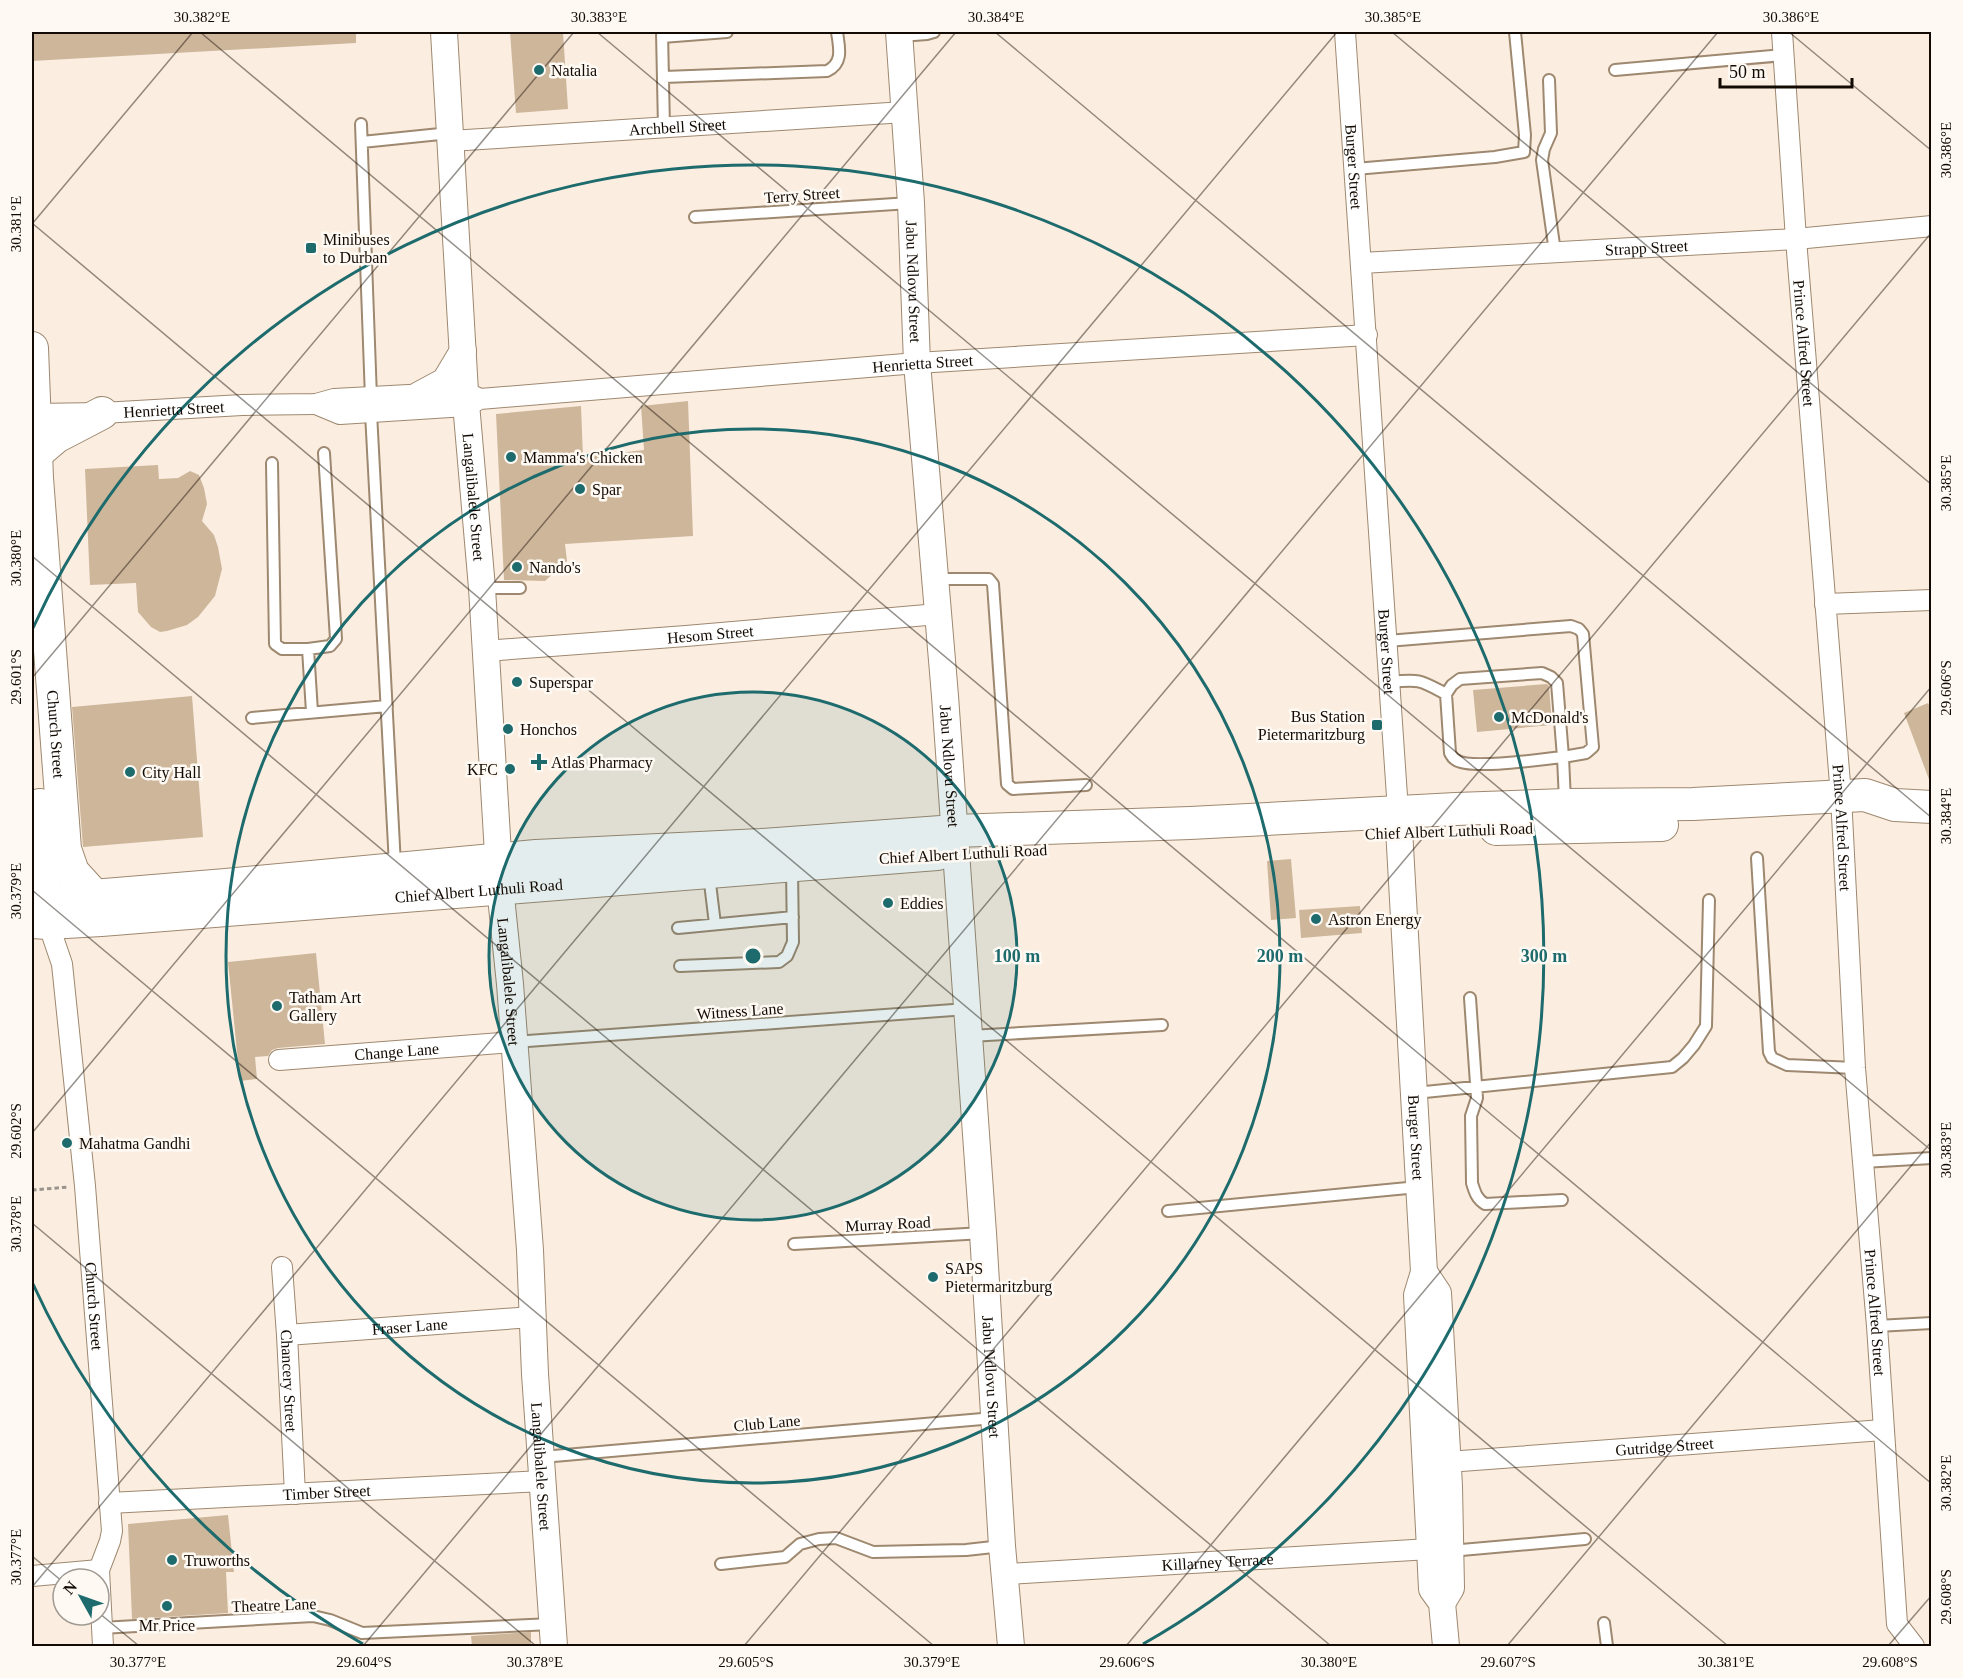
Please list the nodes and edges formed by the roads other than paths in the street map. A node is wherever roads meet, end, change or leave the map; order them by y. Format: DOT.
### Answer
graph roads {
  1 [pos="444,32"];
  2 [pos="728,32"];
  3 [pos="837,32"];
  4 [pos="934,32"];
  5 [pos="1345,32"];
  6 [pos="1515,32"];
  7 [pos="1782,32"];
  8 [pos="662,34"];
  9 [pos="899,34"];
  10 [pos="1784,55"];
  11 [pos="1615,70"];
  12 [pos="664,77"];
  13 [pos="1549,80"];
  14 [pos="905,112"];
  15 [pos="361,124"];
  16 [pos="664,128"];
  17 [pos="450,137"];
  18 [pos="362,141"];
  19 [pos="1544,149"];
  20 [pos="1524,152"];
  21 [pos="1355,169"];
  22 [pos="911,203"];
  23 [pos="695,216"];
  24 [pos="1932,226"];
  25 [pos="1796,239"];
  26 [pos="1555,252"];
  27 [pos="1361,263"];
  28 [pos="1367,336"];
  29 [pos="32,348"];
  30 [pos="463,350"];
  31 [pos="917,363"];
  32 [pos="418,395"];
  33 [pos="471,399"];
  34 [pos="371,405"];
  35 [pos="102,413"];
  36 [pos="33,414"];
  37 [pos="324,453"];
  38 [pos="272,463"];
  39 [pos="35,471"];
  40 [pos="934,579"];
  41 [pos="482,588"];
  42 [pos="520,588"];
  43 [pos="1932,600"];
  44 [pos="1825,604"];
  45 [pos="938,614"];
  46 [pos="1387,641"];
  47 [pos="308,649"];
  48 [pos="485,651"];
  49 [pos="32,663"];
  50 [pos="1390,682"];
  51 [pos="1446,694"];
  52 [pos="387,706"];
  53 [pos="312,712"];
  54 [pos="252,718"];
  55 [pos="1563,757"];
  56 [pos="1086,785"];
  57 [pos="1565,805"];
  58 [pos="1841,806"];
  59 [pos="1932,807"];
  60 [pos="1399,822"];
  61 [pos="955,842"];
  62 [pos="1757,858"];
  63 [pos="792,866"];
  64 [pos="395,869"];
  65 [pos="708,872"];
  66 [pos="499,873"];
  67 [pos="94,895"];
  68 [pos="1709,900"];
  69 [pos="46,913"];
  70 [pos="793,917"];
  71 [pos="715,924"];
  72 [pos="678,928"];
  73 [pos="680,966"];
  74 [pos="1470,998"];
  75 [pos="968,1010"];
  76 [pos="1162,1024"];
  77 [pos="969,1036"];
  78 [pos="514,1042"];
  79 [pos="279,1060"];
  80 [pos="1855,1068"];
  81 [pos="1477,1086"];
  82 [pos="1415,1093"];
  83 [pos="1932,1158"];
  84 [pos="1863,1162"];
  85 [pos="1420,1187"];
  86 [pos="1562,1200"];
  87 [pos="1168,1211"];
  88 [pos="983,1233"];
  89 [pos="794,1244"];
  90 [pos="282,1267"];
  91 [pos="532,1317"];
  92 [pos="1932,1323"];
  93 [pos="1877,1326"];
  94 [pos="287,1335"];
  95 [pos="995,1418"];
  96 [pos="1883,1430"];
  97 [pos="1436,1463"];
  98 [pos="542,1469"];
  99 [pos="295,1494"];
  100 [pos="109,1503"];
  101 [pos="1585,1539"];
  102 [pos="1002,1546"];
  103 [pos="1440,1550"];
  104 [pos="721,1564"];
  105 [pos="100,1567"];
  106 [pos="51,1574"];
  107 [pos="1006,1574"];
  108 [pos="32,1575"];
  109 [pos="1604,1623"];
  110 [pos="1897,1624"];
  111 [pos="553,1635"];
  112 [pos="102,1637"];
  113 [pos="1011,1647"];
  114 [pos="1446,1647"];
  115 [pos="1607,1647"];
  116 [pos="1896,1647"];
  117 [pos="1914,1647"];
  1 -- 17 [label="street, Langalibalele Street"];
  2 -- 8 [label="lane"];
  3 -- 12 [label="lane"];
  4 -- 9 [label="lane"];
  5 -- 21 [label="street, Burger Street"];
  6 -- 20 [label="lane"];
  7 -- 10 [label="street, Prince Alfred Street"];
  8 -- 12 [label="lane"];
  9 -- 14 [label="street, Jabu Ndlovu Street"];
  10 -- 11 [label="lane"];
  10 -- 25 [label="street, Prince Alfred Street"];
  12 -- 16 [label="lane"];
  13 -- 19 [label="lane"];
  14 -- 16 [label="street, Archbell Street"];
  14 -- 22 [label="street, Jabu Ndlovu Street"];
  15 -- 18 [label="lane"];
  16 -- 17 [label="street, Archbell Street"];
  17 -- 18 [label="lane"];
  17 -- 30 [label="street, Langalibalele Street"];
  18 -- 34 [label="lane"];
  19 -- 20 [label="lane"];
  19 -- 26 [label="lane"];
  20 -- 21 [label="lane"];
  21 -- 27 [label="street, Burger Street"];
  22 -- 23 [label="lane, Terry Street"];
  22 -- 31 [label="street, Jabu Ndlovu Street"];
  24 -- 25 [label="street, Strapp Street"];
  25 -- 26 [label="street, Strapp Street"];
  25 -- 44 [label="street, Prince Alfred Street"];
  26 -- 27 [label="street, Strapp Street"];
  27 -- 28 [label="street, Burger Street"];
  28 -- 31 [label="street, Henrietta Street"];
  28 -- 46 [label="street, Burger Street"];
  29 -- 36 [label="main road, Church Street"];
  30 -- 32 [label="street"];
  30 -- 33 [label="street, Langalibalele Street"];
  31 -- 33 [label="street, Henrietta Street"];
  31 -- 40 [label="street, Jabu Ndlovu Street"];
  32 -- 33 [label="street, Henrietta Street"];
  32 -- 34 [label="street, Henrietta Street"];
  33 -- 34 [label="street, Henrietta Street"];
  33 -- 41 [label="street, Langalibalele Street"];
  34 -- 35 [label="street, Henrietta Street"];
  34 -- 52 [label="lane"];
  35 -- 36 [label="street, Henrietta Street"];
  35 -- 39 [label="main road"];
  36 -- 39 [label="main road, Church Street"];
  37 -- 47 [label="lane"];
  38 -- 47 [label="lane"];
  39 -- 67 [label="main road, Church Street"];
  40 -- 45 [label="street, Jabu Ndlovu Street"];
  40 -- 56 [label="lane"];
  41 -- 42 [label="lane"];
  41 -- 48 [label="street, Langalibalele Street"];
  43 -- 44 [label="street"];
  44 -- 58 [label="street, Prince Alfred Street"];
  45 -- 48 [label="street, Hesom Street"];
  45 -- 61 [label="street, Jabu Ndlovu Street"];
  46 -- 50 [label="street, Burger Street"];
  46 -- 55 [label="lane"];
  47 -- 53 [label="lane"];
  48 -- 66 [label="street, Langalibalele Street"];
  49 -- 69 [label="main road, Church Street"];
  50 -- 51 [label="lane"];
  50 -- 60 [label="street, Burger Street"];
  51 -- 55 [label="lane"];
  51 -- 55 [label="lane"];
  52 -- 53 [label="lane"];
  52 -- 64 [label="lane"];
  53 -- 54 [label="lane"];
  55 -- 57 [label="lane"];
  57 -- 58 [label="main road, Chief Albert Luthuli Road"];
  57 -- 60 [label="main road, Chief Albert Luthuli Road"];
  58 -- 59 [label="main road, Chief Albert Luthuli Road"];
  58 -- 60 [label="main road, Chief Albert Luthuli Road"];
  58 -- 80 [label="street, Prince Alfred Street"];
  60 -- 61 [label="main road, Chief Albert Luthuli Road"];
  60 -- 82 [label="street, Burger Street"];
  61 -- 63 [label="main road, Chief Albert Luthuli Road"];
  61 -- 66 [label="main road, Chief Albert Luthuli Road"];
  61 -- 75 [label="street, Jabu Ndlovu Street"];
  62 -- 80 [label="lane"];
  63 -- 65 [label="main road, Chief Albert Luthuli Road"];
  63 -- 70 [label="lane"];
  64 -- 66 [label="main road, Chief Albert Luthuli Road"];
  64 -- 67 [label="main road, Chief Albert Luthuli Road"];
  65 -- 66 [label="main road, Chief Albert Luthuli Road"];
  65 -- 71 [label="lane"];
  66 -- 69 [label="main road, Chief Albert Luthuli Road"];
  66 -- 78 [label="street, Langalibalele Street"];
  67 -- 69 [label="main road, Chief Albert Luthuli Road"];
  68 -- 81 [label="lane"];
  69 -- 100 [label="street, Church Street"];
  70 -- 71 [label="lane"];
  70 -- 73 [label="lane"];
  71 -- 72 [label="lane"];
  74 -- 81 [label="lane"];
  75 -- 77 [label="street, Jabu Ndlovu Street"];
  75 -- 78 [label="lane, Witness Lane"];
  76 -- 77 [label="lane"];
  77 -- 88 [label="street, Jabu Ndlovu Street"];
  78 -- 79 [label="street, Change Lane"];
  78 -- 91 [label="street, Langalibalele Street"];
  80 -- 84 [label="street, Prince Alfred Street"];
  81 -- 82 [label="lane"];
  81 -- 86 [label="lane"];
  82 -- 85 [label="street, Burger Street"];
  83 -- 84 [label="lane"];
  84 -- 93 [label="street, Prince Alfred Street"];
  85 -- 87 [label="lane"];
  85 -- 97 [label="street, Burger Street"];
  88 -- 89 [label="lane, Murray Road"];
  88 -- 95 [label="street, Jabu Ndlovu Street"];
  90 -- 94 [label="street, Chancery Street"];
  91 -- 94 [label="street, Fraser Lane"];
  91 -- 98 [label="street, Langalibalele Street"];
  92 -- 93 [label="lane"];
  93 -- 96 [label="street, Prince Alfred Street"];
  94 -- 99 [label="street, Chancery Street"];
  95 -- 98 [label="lane, Club Lane"];
  95 -- 102 [label="street, Jabu Ndlovu Street"];
  96 -- 97 [label="street, Gutridge Street"];
  96 -- 110 [label="street, Prince Alfred Street"];
  97 -- 103 [label="street, Burger Street"];
  98 -- 99 [label="street, Timber Street"];
  98 -- 111 [label="street, Langalibalele Street"];
  99 -- 100 [label="street, Timber Street"];
  100 -- 105 [label="street, Church Street"];
  101 -- 103 [label="lane"];
  102 -- 104 [label="lane"];
  102 -- 107 [label="street, Jabu Ndlovu Street"];
  103 -- 107 [label="street, Killarney Terrace"];
  103 -- 114 [label="street"];
  106 -- 108 [label="street"];
  107 -- 113 [label="street, Jabu Ndlovu Street"];
  109 -- 115 [label="lane"];
  110 -- 116 [label="street, Prince Alfred Street"];
  110 -- 117 [label="street"];
  111 -- 112 [label="lane, Theatre Lane"];
}
